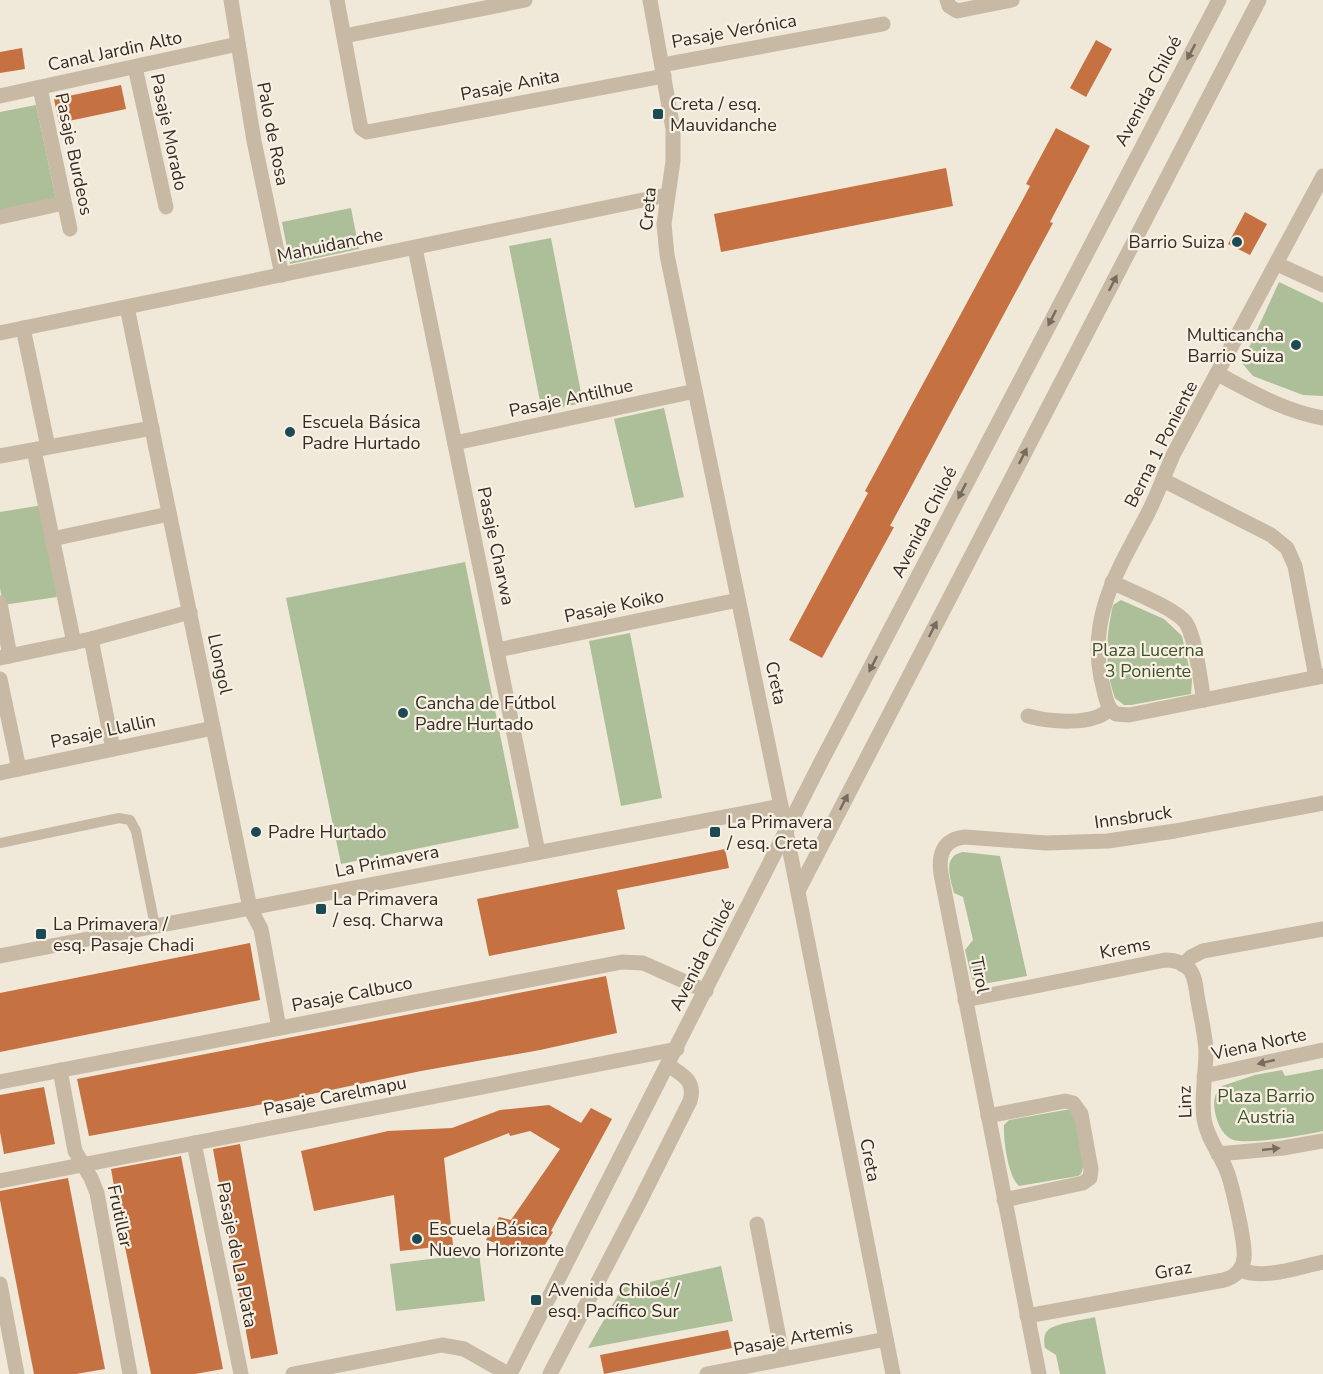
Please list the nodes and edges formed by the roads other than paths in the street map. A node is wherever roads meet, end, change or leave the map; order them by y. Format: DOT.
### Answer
graph roads {
  1 [pos="231,0"];
  2 [pos="337,0"];
  3 [pos="525,0"];
  4 [pos="650,0"];
  5 [pos="1012,0"];
  6 [pos="1219,0"];
  7 [pos="1256,1"];
  8 [pos="950,5"];
  9 [pos="884,24"];
  10 [pos="344,36"];
  11 [pos="238,44"];
  12 [pos="135,67"];
  13 [pos="663,70"];
  14 [pos="40,88"];
  15 [pos="0,96"];
  16 [pos="1323,176"];
  17 [pos="667,195"];
  18 [pos="64,203"];
  19 [pos="166,207"];
  20 [pos="0,217"];
  21 [pos="70,229"];
  22 [pos="415,248"];
  23 [pos="1277,264"];
  24 [pos="282,275"];
  25 [pos="1323,285"];
  26 [pos="127,307"];
  27 [pos="23,328"];
  28 [pos="0,333"];
  29 [pos="1218,374"];
  30 [pos="695,392"];
  31 [pos="1323,418"];
  32 [pos="152,428"];
  33 [pos="455,443"];
  34 [pos="41,448"];
  35 [pos="0,456"];
  36 [pos="1163,480"];
  37 [pos="169,514"];
  38 [pos="52,539"];
  39 [pos="1112,582"];
  40 [pos="738,600"];
  41 [pos="0,603"];
  42 [pos="189,612"];
  43 [pos="90,639"];
  44 [pos="74,643"];
  45 [pos="497,650"];
  46 [pos="5,657"];
  47 [pos="1319,676"];
  48 [pos="0,679"];
  49 [pos="1204,700"];
  50 [pos="1110,709"];
  51 [pos="1028,716"];
  52 [pos="213,728"];
  53 [pos="113,749"];
  54 [pos="19,769"];
  55 [pos="0,773"];
  56 [pos="1323,803"];
  57 [pos="781,806"];
  58 [pos="786,833"];
  59 [pos="0,843"];
  60 [pos="948,844"];
  61 [pos="538,852"];
  62 [pos="798,891"];
  63 [pos="250,908"];
  64 [pos="155,926"];
  65 [pos="1323,929"];
  66 [pos="0,956"];
  67 [pos="1183,964"];
  68 [pos="706,991"];
  69 [pos="965,1000"];
  70 [pos="279,1028"];
  71 [pos="676,1048"];
  72 [pos="1323,1050"];
  73 [pos="668,1065"];
  74 [pos="60,1070"];
  75 [pos="1204,1076"];
  76 [pos="0,1082"];
  77 [pos="988,1116"];
  78 [pos="1323,1141"];
  79 [pos="194,1143"];
  80 [pos="1218,1154"];
  81 [pos="82,1165"];
  82 [pos="0,1181"];
  83 [pos="1004,1200"];
  84 [pos="757,1224"];
  85 [pos="1323,1262"];
  86 [pos="1240,1270"];
  87 [pos="0,1284"];
  88 [pos="1027,1316"];
  89 [pos="886,1339"];
  90 [pos="783,1359"];
  91 [pos="17,1374"];
  92 [pos="130,1374"];
  93 [pos="241,1374"];
  94 [pos="293,1374"];
  95 [pos="509,1374"];
  96 [pos="550,1374"];
  97 [pos="707,1374"];
  98 [pos="893,1374"];
  99 [pos="1039,1374"];
  1 -- 11 [label="street, Palo de Rosa"];
  2 -- 10 [label="street"];
  3 -- 10 [label="street"];
  4 -- 13 [label="street, Creta"];
  5 -- 8 [label="street"];
  6 -- 58 [label="street, Avenida Chiloé, one-way"];
  62 -- 7 [label="street, one-way"];
  9 -- 13 [label="street, Pasaje Verónica"];
  10 -- 13 [label="street, Pasaje Anita"];
  11 -- 12 [label="street, Canal Jardin Alto"];
  11 -- 24 [label="street, Palo de Rosa"];
  12 -- 14 [label="street, Canal Jardin Alto"];
  12 -- 19 [label="street, Pasaje Morado"];
  13 -- 17 [label="street, Creta"];
  14 -- 15 [label="street, Canal Jardin Alto"];
  14 -- 18 [label="street, Pasaje Burdeos"];
  16 -- 23 [label="street, Berna 1 Poniente"];
  17 -- 22 [label="street, Mahuidanche"];
  17 -- 30 [label="street, Creta"];
  18 -- 20 [label="street"];
  18 -- 21 [label="street, Pasaje Burdeos"];
  22 -- 24 [label="street, Mahuidanche"];
  22 -- 33 [label="street, Pasaje Charwa"];
  23 -- 25 [label="street"];
  23 -- 29 [label="street, Berna 1 Poniente"];
  24 -- 26 [label="street, Mahuidanche"];
  26 -- 27 [label="street, Mahuidanche"];
  26 -- 32 [label="street, Llongol"];
  27 -- 28 [label="street, Mahuidanche"];
  27 -- 34 [label="street"];
  29 -- 31 [label="street"];
  29 -- 36 [label="street, Berna 1 Poniente"];
  30 -- 33 [label="street, Pasaje Antilhue"];
  30 -- 40 [label="street, Creta"];
  32 -- 34 [label="street"];
  32 -- 37 [label="street, Llongol"];
  33 -- 45 [label="street, Pasaje Charwa"];
  34 -- 35 [label="street"];
  34 -- 38 [label="street"];
  36 -- 39 [label="street, Berna 1 Poniente"];
  36 -- 47 [label="street"];
  37 -- 38 [label="street"];
  37 -- 42 [label="street, Llongol"];
  38 -- 44 [label="street"];
  39 -- 49 [label="street"];
  39 -- 50 [label="street, Berna 1 Poniente"];
  40 -- 45 [label="street, Pasaje Koiko"];
  40 -- 57 [label="street, Creta"];
  41 -- 46 [label="street"];
  42 -- 43 [label="street"];
  42 -- 52 [label="street, Llongol"];
  43 -- 44 [label="street"];
  43 -- 53 [label="street"];
  44 -- 46 [label="street"];
  45 -- 61 [label="street, Pasaje Charwa"];
  47 -- 49 [label="street"];
  48 -- 54 [label="street"];
  49 -- 50 [label="street"];
  50 -- 51 [label="street"];
  52 -- 53 [label="street, Pasaje Llallin"];
  52 -- 63 [label="street, Llongol"];
  53 -- 54 [label="street, Pasaje Llallin"];
  54 -- 55 [label="street, Pasaje Llallin"];
  56 -- 60 [label="street, Innsbruck"];
  57 -- 58 [label="street, Creta"];
  57 -- 61 [label="street, La Primavera"];
  58 -- 62 [label="street, Creta"];
  58 -- 68 [label="street, Avenida Chiloé"];
  59 -- 64 [label="lane"];
  60 -- 69 [label="street, Tirol"];
  61 -- 63 [label="street, La Primavera"];
  62 -- 89 [label="street, Creta"];
  63 -- 64 [label="street, La Primavera"];
  63 -- 70 [label="street, Llongol"];
  64 -- 66 [label="street, La Primavera"];
  65 -- 67 [label="street"];
  67 -- 69 [label="street, Krems"];
  67 -- 75 [label="street, Linz"];
  68 -- 70 [label="street, Pasaje Calbuco"];
  68 -- 71 [label="street, Avenida Chiloé"];
  69 -- 77 [label="street, Tirol"];
  70 -- 74 [label="street, Pasaje Calbuco"];
  71 -- 73 [label="street, Avenida Chiloé"];
  71 -- 79 [label="street, Pasaje Carelmapu"];
  72 -- 75 [label="street, Viena Norte, one-way"];
  73 -- 95 [label="street, Avenida Chiloé"];
  73 -- 96 [label="street"];
  74 -- 76 [label="street, Pasaje Calbuco"];
  74 -- 81 [label="street, Frutillar"];
  75 -- 80 [label="street, Linz"];
  77 -- 83 [label="street, Tirol"];
  77 -- 83 [label="street"];
  80 -- 78 [label="street, one-way"];
  79 -- 81 [label="street, Pasaje Carelmapu"];
  79 -- 93 [label="street, Pasaje de La Plata"];
  80 -- 86 [label="street, Linz"];
  81 -- 82 [label="street, Pasaje Carelmapu"];
  81 -- 92 [label="street, Frutillar"];
  83 -- 88 [label="street, Tirol"];
  84 -- 90 [label="street"];
  85 -- 86 [label="street"];
  86 -- 88 [label="street, Graz"];
  87 -- 91 [label="street"];
  88 -- 99 [label="street, Tirol"];
  89 -- 90 [label="street, Pasaje Artemis"];
  89 -- 98 [label="street, Creta"];
  90 -- 97 [label="street, Pasaje Artemis"];
  94 -- 95 [label="street"];
}
